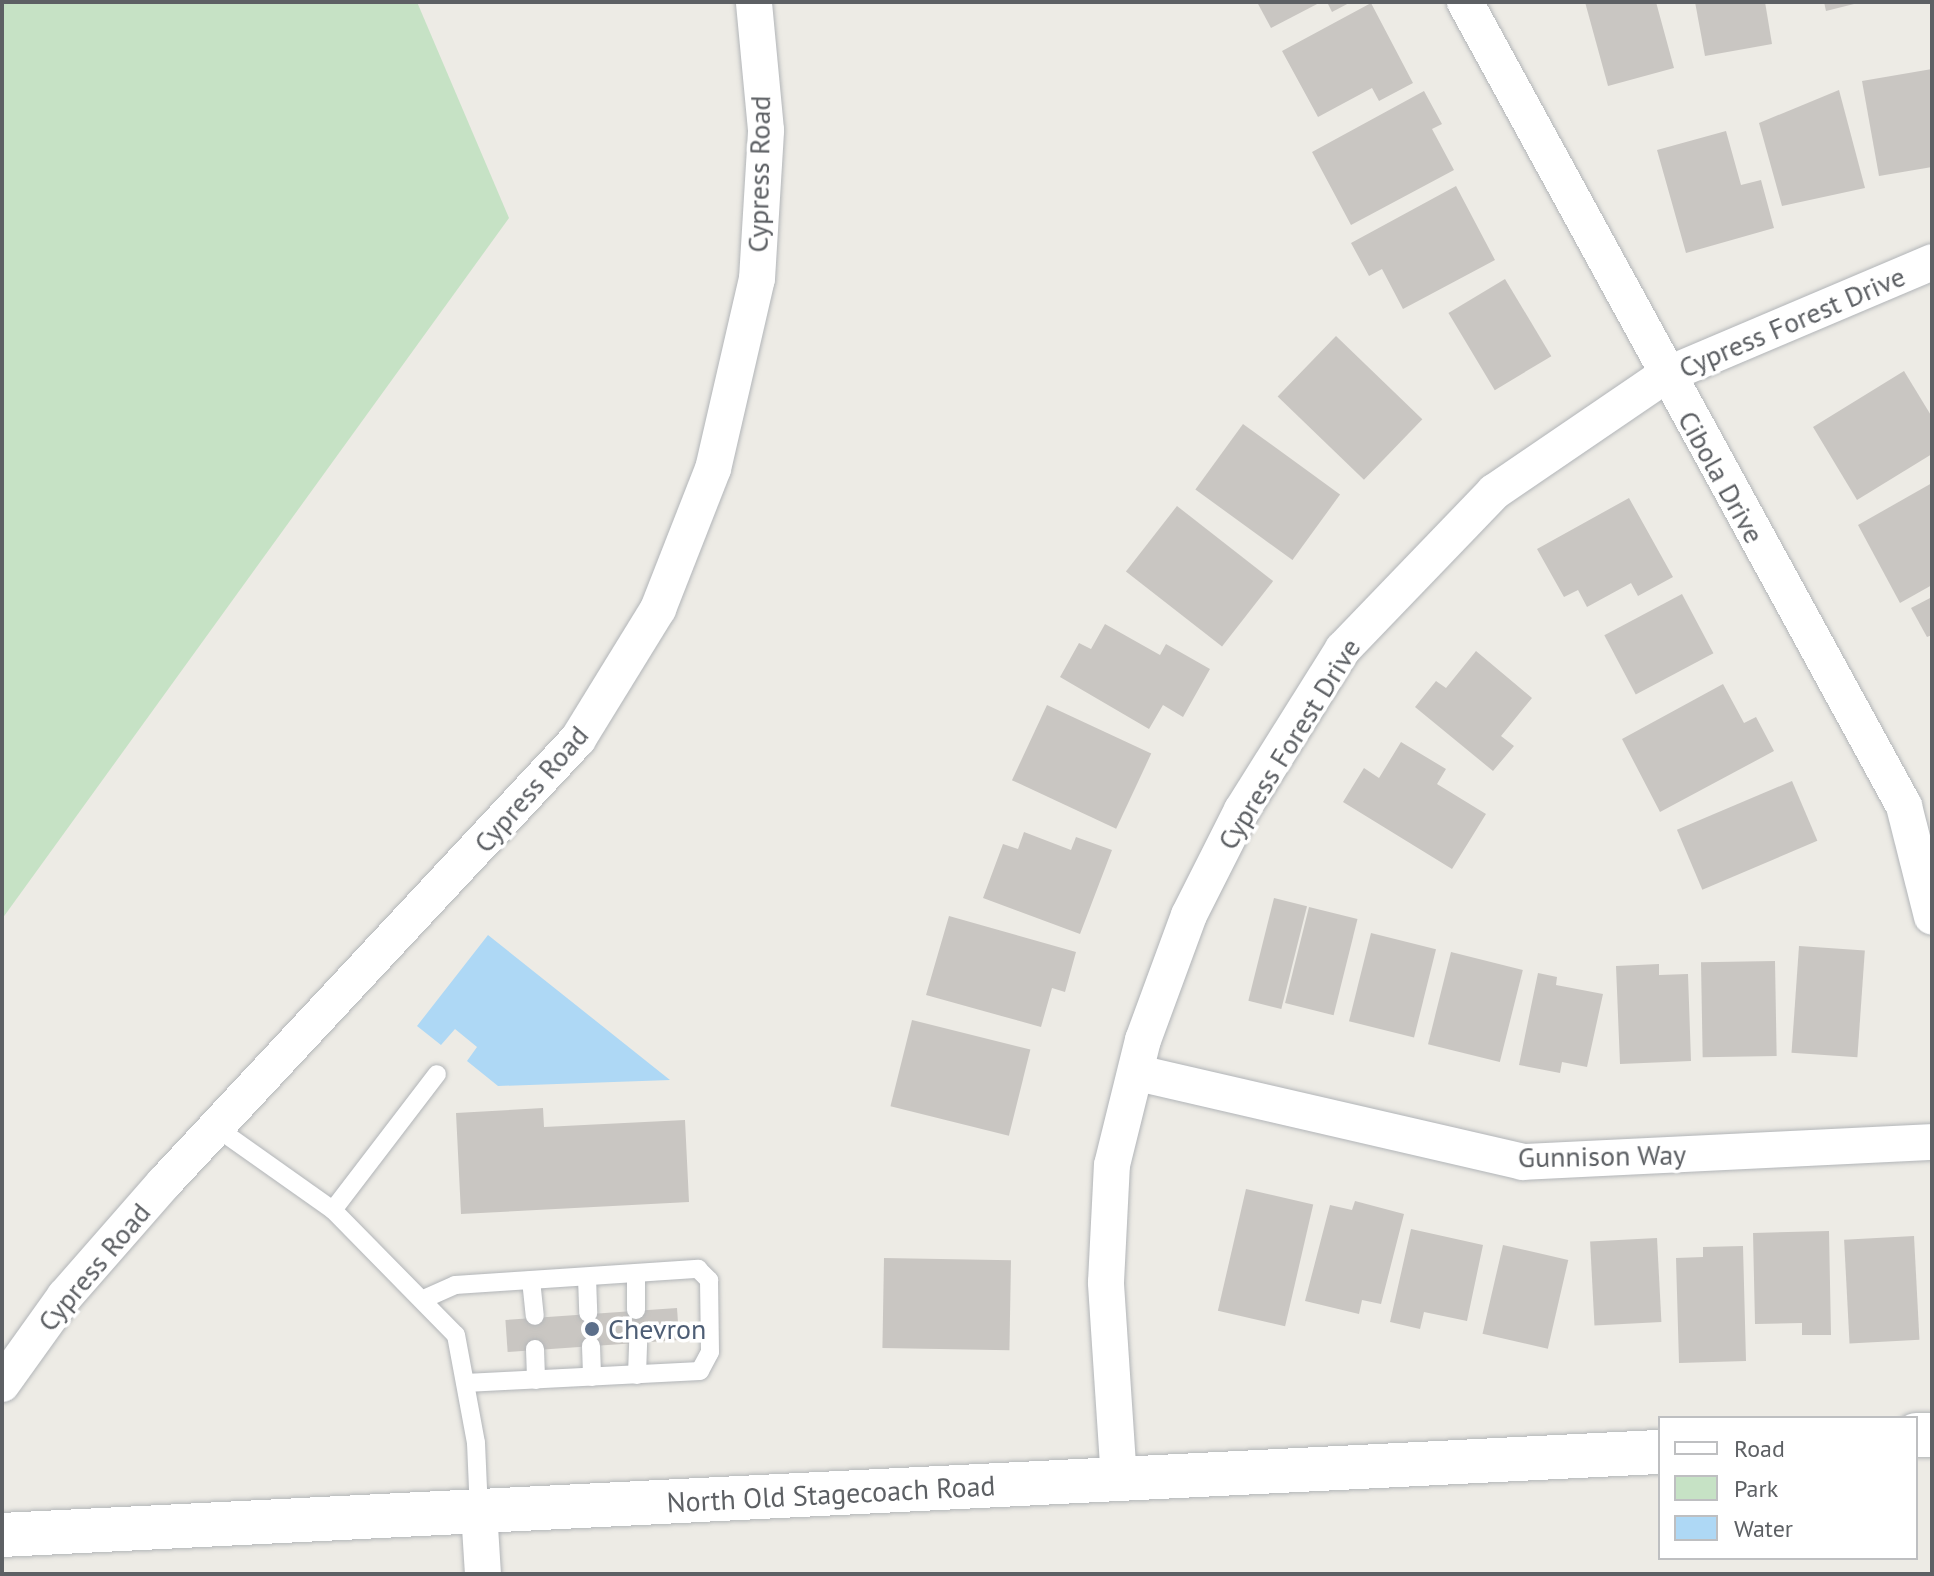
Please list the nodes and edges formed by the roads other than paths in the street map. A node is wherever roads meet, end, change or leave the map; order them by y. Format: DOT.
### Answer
graph roads {
  1 [pos="754,2"];
  2 [pos="1465,2"];
  3 [pos="1932,262"];
  4 [pos="1664,376"];
  5 [pos="1932,917"];
  6 [pos="1138,1073"];
  7 [pos="437,1074"];
  8 [pos="217,1128"];
  9 [pos="1932,1142"];
  10 [pos="333,1210"];
  11 [pos="636,1273"];
  12 [pos="587,1277"];
  13 [pos="531,1280"];
  14 [pos="426,1298"];
  15 [pos="636,1310"];
  16 [pos="588,1313"];
  17 [pos="535,1316"];
  18 [pos="638,1343"];
  19 [pos="591,1346"];
  20 [pos="535,1349"];
  21 [pos="637,1375"];
  22 [pos="592,1377"];
  23 [pos="536,1380"];
  24 [pos="465,1383"];
  25 [pos="2,1384"];
  26 [pos="1658,1452"];
  27 [pos="1119,1480"];
  28 [pos="479,1511"];
  29 [pos="2,1535"];
  30 [pos="483,1574"];
  1 -- 8 [label="street, Cypress Road"];
  2 -- 4 [label="street, Cibola Drive"];
  3 -- 4 [label="street, Cypress Forest Drive"];
  4 -- 5 [label="street, Cibola Drive"];
  4 -- 6 [label="street, Cypress Forest Drive"];
  6 -- 9 [label="street, Gunnison Way"];
  6 -- 27 [label="street, Cypress Forest Drive"];
  7 -- 10 [label="lane"];
  8 -- 10 [label="lane"];
  8 -- 25 [label="street, Cypress Road"];
  10 -- 14 [label="lane"];
  11 -- 12 [label="lane"];
  11 -- 15 [label="lane"];
  11 -- 21 [label="lane"];
  12 -- 13 [label="lane"];
  12 -- 16 [label="lane"];
  13 -- 14 [label="lane"];
  13 -- 17 [label="lane"];
  14 -- 24 [label="lane"];
  18 -- 21 [label="lane"];
  19 -- 22 [label="lane"];
  20 -- 23 [label="lane"];
  21 -- 22 [label="lane"];
  22 -- 23 [label="lane"];
  23 -- 24 [label="lane"];
  24 -- 28 [label="lane"];
  26 -- 27 [label="street, North Old Stagecoach Road"];
  27 -- 28 [label="street, North Old Stagecoach Road"];
  28 -- 29 [label="street, North Old Stagecoach Road"];
  28 -- 30 [label="street"];
}
